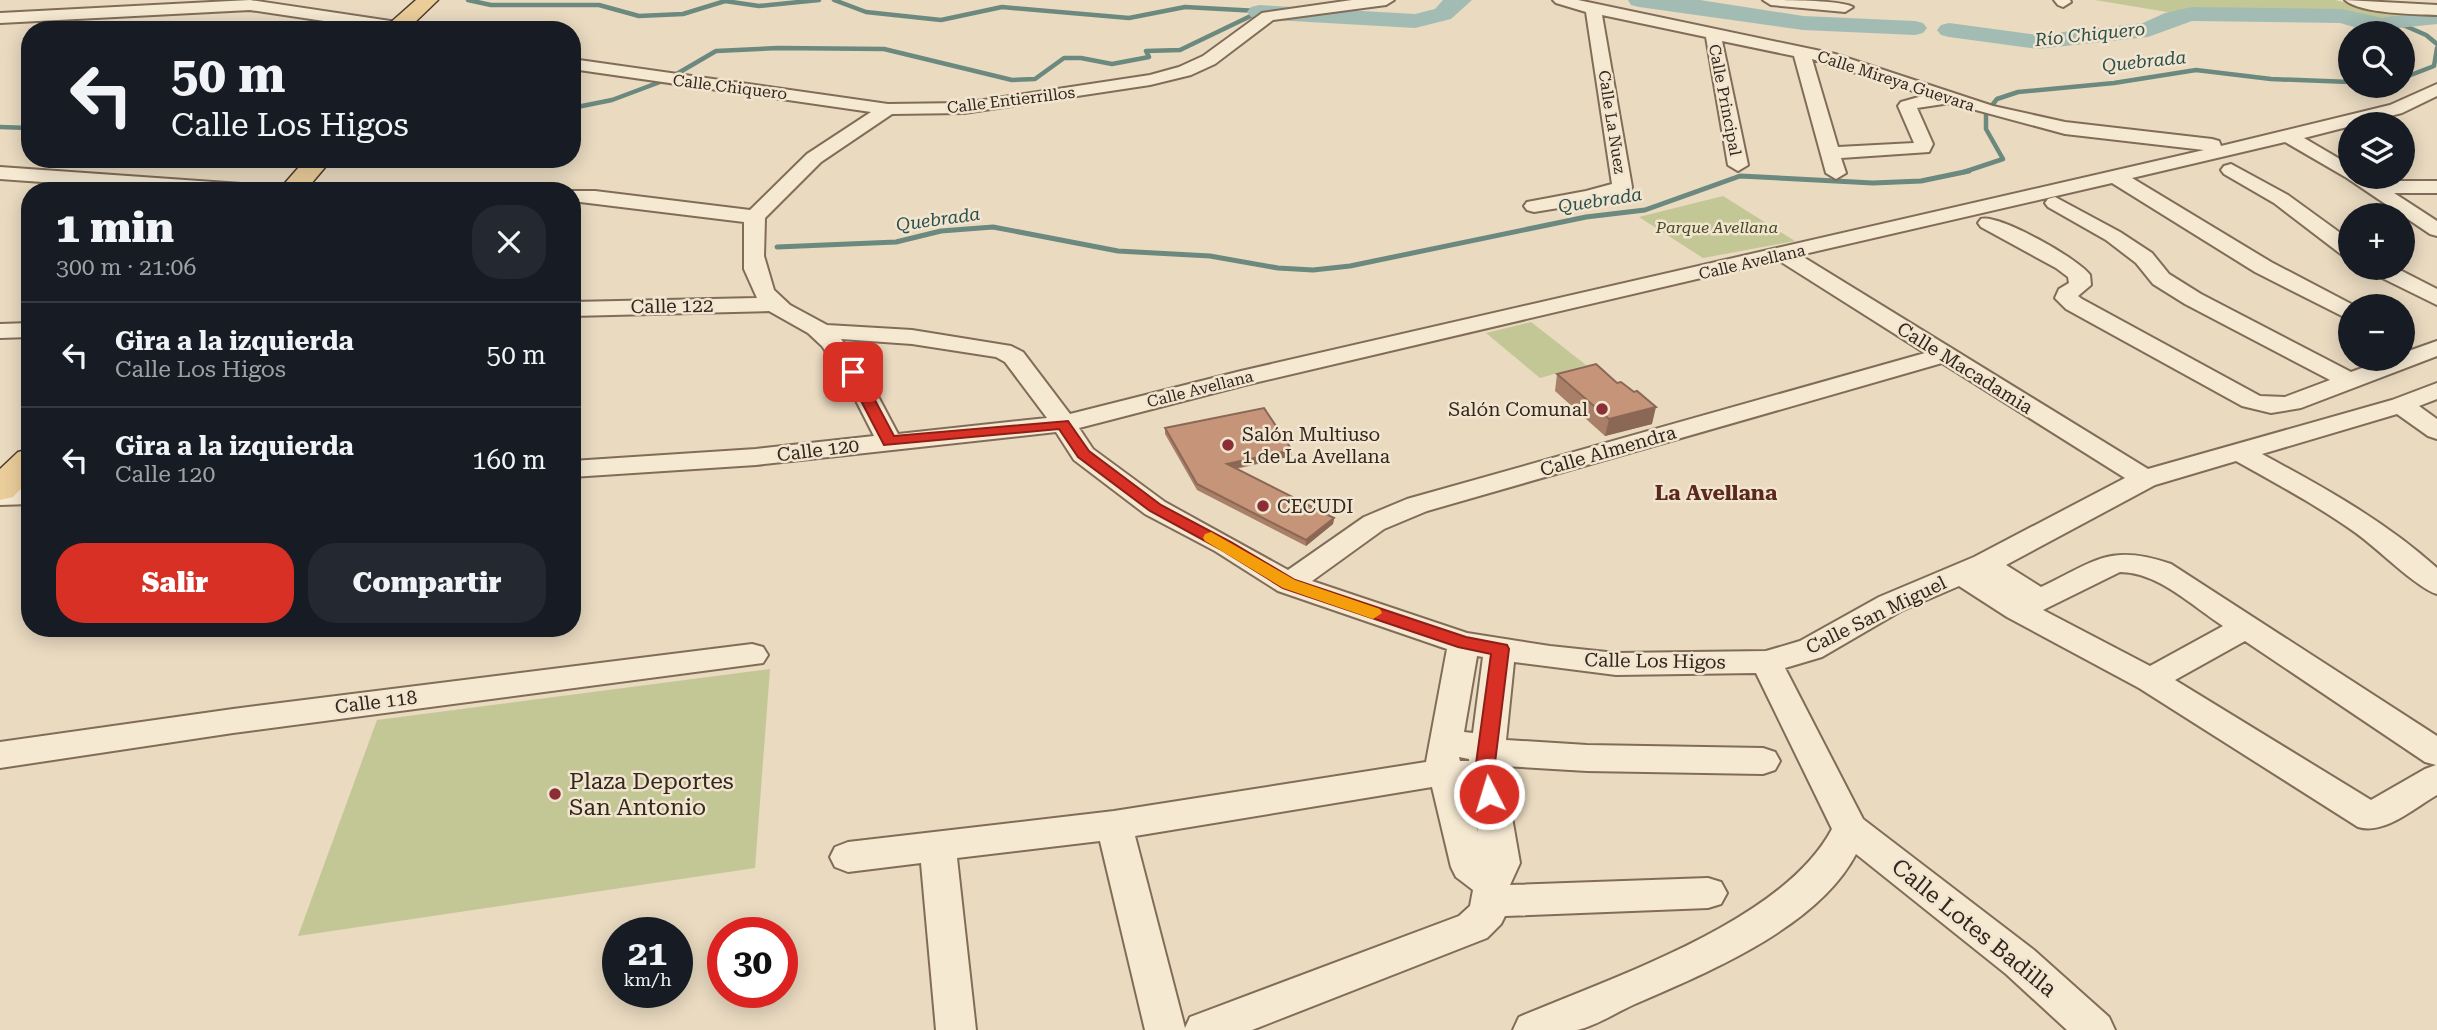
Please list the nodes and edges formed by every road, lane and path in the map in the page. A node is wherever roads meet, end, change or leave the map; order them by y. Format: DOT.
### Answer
graph roads {
  1 [pos="428,0"];
  2 [pos="1386,0"];
  3 [pos="1561,0"];
  4 [pos="1771,0"];
  5 [pos="2353,0"];
  6 [pos="248,2"];
  7 [pos="1828,2"];
  8 [pos="1845,8"];
  9 [pos="1593,9"];
  10 [pos="2437,10"];
  11 [pos="0,18"];
  12 [pos="359,21"];
  13 [pos="407,21"];
  14 [pos="1713,34"];
  15 [pos="1801,51"];
  16 [pos="581,65"];
  17 [pos="2437,89"];
  18 [pos="1955,99"];
  19 [pos="888,109"];
  20 [pos="2288,136"];
  21 [pos="2234,147"];
  22 [pos="1831,153"];
  23 [pos="1738,165"];
  24 [pos="2338,166"];
  25 [pos="312,168"];
  26 [pos="2231,170"];
  27 [pos="0,173"];
  28 [pos="1836,173"];
  29 [pos="2126,173"];
  30 [pos="128,182"];
  31 [pos="299,182"];
  32 [pos="2415,185"];
  33 [pos="2437,187"];
  34 [pos="2375,189"];
  35 [pos="581,196"];
  36 [pos="2055,203"];
  37 [pos="1534,206"];
  38 [pos="755,217"];
  39 [pos="1988,223"];
  40 [pos="2437,230"];
  41 [pos="2338,241"];
  42 [pos="1785,255"];
  43 [pos="2402,280"];
  44 [pos="2437,298"];
  45 [pos="773,303"];
  46 [pos="2338,307"];
  47 [pos="581,309"];
  48 [pos="21,330"];
  49 [pos="0,331"];
  50 [pos="821,332"];
  51 [pos="2415,343"];
  52 [pos="2433,350"];
  53 [pos="1943,355"];
  54 [pos="2352,382"];
  55 [pos="2437,390"];
  56 [pos="2401,405"];
  57 [pos="1063,424"];
  58 [pos="2437,431"];
  59 [pos="889,441"];
  60 [pos="2237,451"];
  61 [pos="21,468"];
  62 [pos="581,468"];
  63 [pos="2145,479"];
  64 [pos="0,489"];
  65 [pos="21,496"];
  66 [pos="0,497"];
  67 [pos="1973,569"];
  68 [pos="1289,584"];
  69 [pos="2437,584"];
  70 [pos="2029,605"];
  71 [pos="2246,627"];
  72 [pos="1464,643"];
  73 [pos="1500,649"];
  74 [pos="752,655"];
  75 [pos="1766,662"];
  76 [pos="2150,680"];
  77 [pos="2437,753"];
  78 [pos="0,755"];
  79 [pos="1445,758"];
  80 [pos="1763,761"];
  81 [pos="1486,762"];
  82 [pos="2437,778"];
  83 [pos="1114,825"];
  84 [pos="1850,829"];
  85 [pos="938,847"];
  86 [pos="848,857"];
  87 [pos="1492,892"];
  88 [pos="1708,893"];
  89 [pos="956,1030"];
  90 [pos="1165,1030"];
  91 [pos="1204,1030"];
  92 [pos="1533,1030"];
  93 [pos="2095,1030"];
  1 -- 13 [label="main road"];
  2 -- 19 [label="street, Calle Entierrillos"];
  3 -- 9 [label="street, Calle Mireya Guevara"];
  4 -- 7 [label="street"];
  5 -- 10 [label="street"];
  6 -- 11 [label="street"];
  6 -- 12 [label="street"];
  7 -- 8 [label="street"];
  9 -- 14 [label="street, Calle Mireya Guevara"];
  9 -- 37 [label="street, Calle La Nuez"];
  14 -- 15 [label="street, Calle Mireya Guevara"];
  14 -- 23 [label="street, Calle Principal"];
  15 -- 18 [label="street, Calle Mireya Guevara"];
  15 -- 22 [label="street"];
  16 -- 19 [label="street, Calle Chiquero"];
  17 -- 20 [label="street, Calle Avellana"];
  18 -- 21 [label="street, Calle Mireya Guevara"];
  18 -- 22 [label="street"];
  19 -- 38 [label="street"];
  20 -- 21 [label="street, Calle Avellana"];
  20 -- 24 [label="street"];
  21 -- 29 [label="street, Calle Avellana"];
  22 -- 28 [label="street"];
  25 -- 31 [label="main road"];
  26 -- 41 [label="street"];
  27 -- 30 [label="street"];
  29 -- 42 [label="street, Calle Avellana"];
  29 -- 46 [label="street"];
  32 -- 33 [label="street"];
  34 -- 40 [label="street"];
  35 -- 38 [label="street"];
  36 -- 54 [label="street"];
  38 -- 45 [label="street"];
  39 -- 54 [label="street"];
  42 -- 53 [label="street, Calle Macadamia"];
  42 -- 57 [label="street, Calle Avellana"];
  43 -- 44 [label="street"];
  45 -- 47 [label="street, Calle 122"];
  45 -- 50 [label="street"];
  48 -- 49 [label="street"];
  50 -- 57 [label="street, Calle Los Higos"];
  50 -- 59 [label="street"];
  51 -- 52 [label="street"];
  52 -- 54 [label="street"];
  53 -- 63 [label="street, Calle Macadamia"];
  53 -- 68 [label="street, Calle Almendra"];
  55 -- 56 [label="street, Calle San Miguel"];
  56 -- 58 [label="street"];
  56 -- 60 [label="street, Calle San Miguel"];
  57 -- 59 [label="street, Calle 120"];
  57 -- 68 [label="street, Calle Los Higos"];
  59 -- 62 [label="street, Calle 120"];
  60 -- 63 [label="street, Calle San Miguel"];
  60 -- 69 [label="street"];
  61 -- 64 [label="main road"];
  63 -- 67 [label="street, Calle San Miguel"];
  65 -- 66 [label="street"];
  67 -- 70 [label="street"];
  67 -- 75 [label="street, Calle San Miguel"];
  68 -- 72 [label="street, Calle Los Higos"];
  70 -- 71 [label="street"];
  70 -- 76 [label="street"];
  71 -- 76 [label="street"];
  71 -- 77 [label="street"];
  72 -- 73 [label="street, Calle Los Higos"];
  72 -- 79 [label="street"];
  73 -- 75 [label="street, Calle Los Higos"];
  73 -- 81 [label="street"];
  74 -- 78 [label="street, Calle 118"];
  75 -- 84 [label="street"];
  76 -- 82 [label="street"];
  79 -- 81 [label="street"];
  79 -- 83 [label="street"];
  79 -- 87 [label="street"];
  80 -- 81 [label="street"];
  81 -- 87 [label="street"];
  83 -- 85 [label="street"];
  83 -- 90 [label="street"];
  84 -- 92 [label="street"];
  84 -- 93 [label="street, Calle Lotes Badilla"];
  85 -- 86 [label="street"];
  85 -- 89 [label="street"];
  87 -- 88 [label="street"];
  87 -- 91 [label="street"];
}
